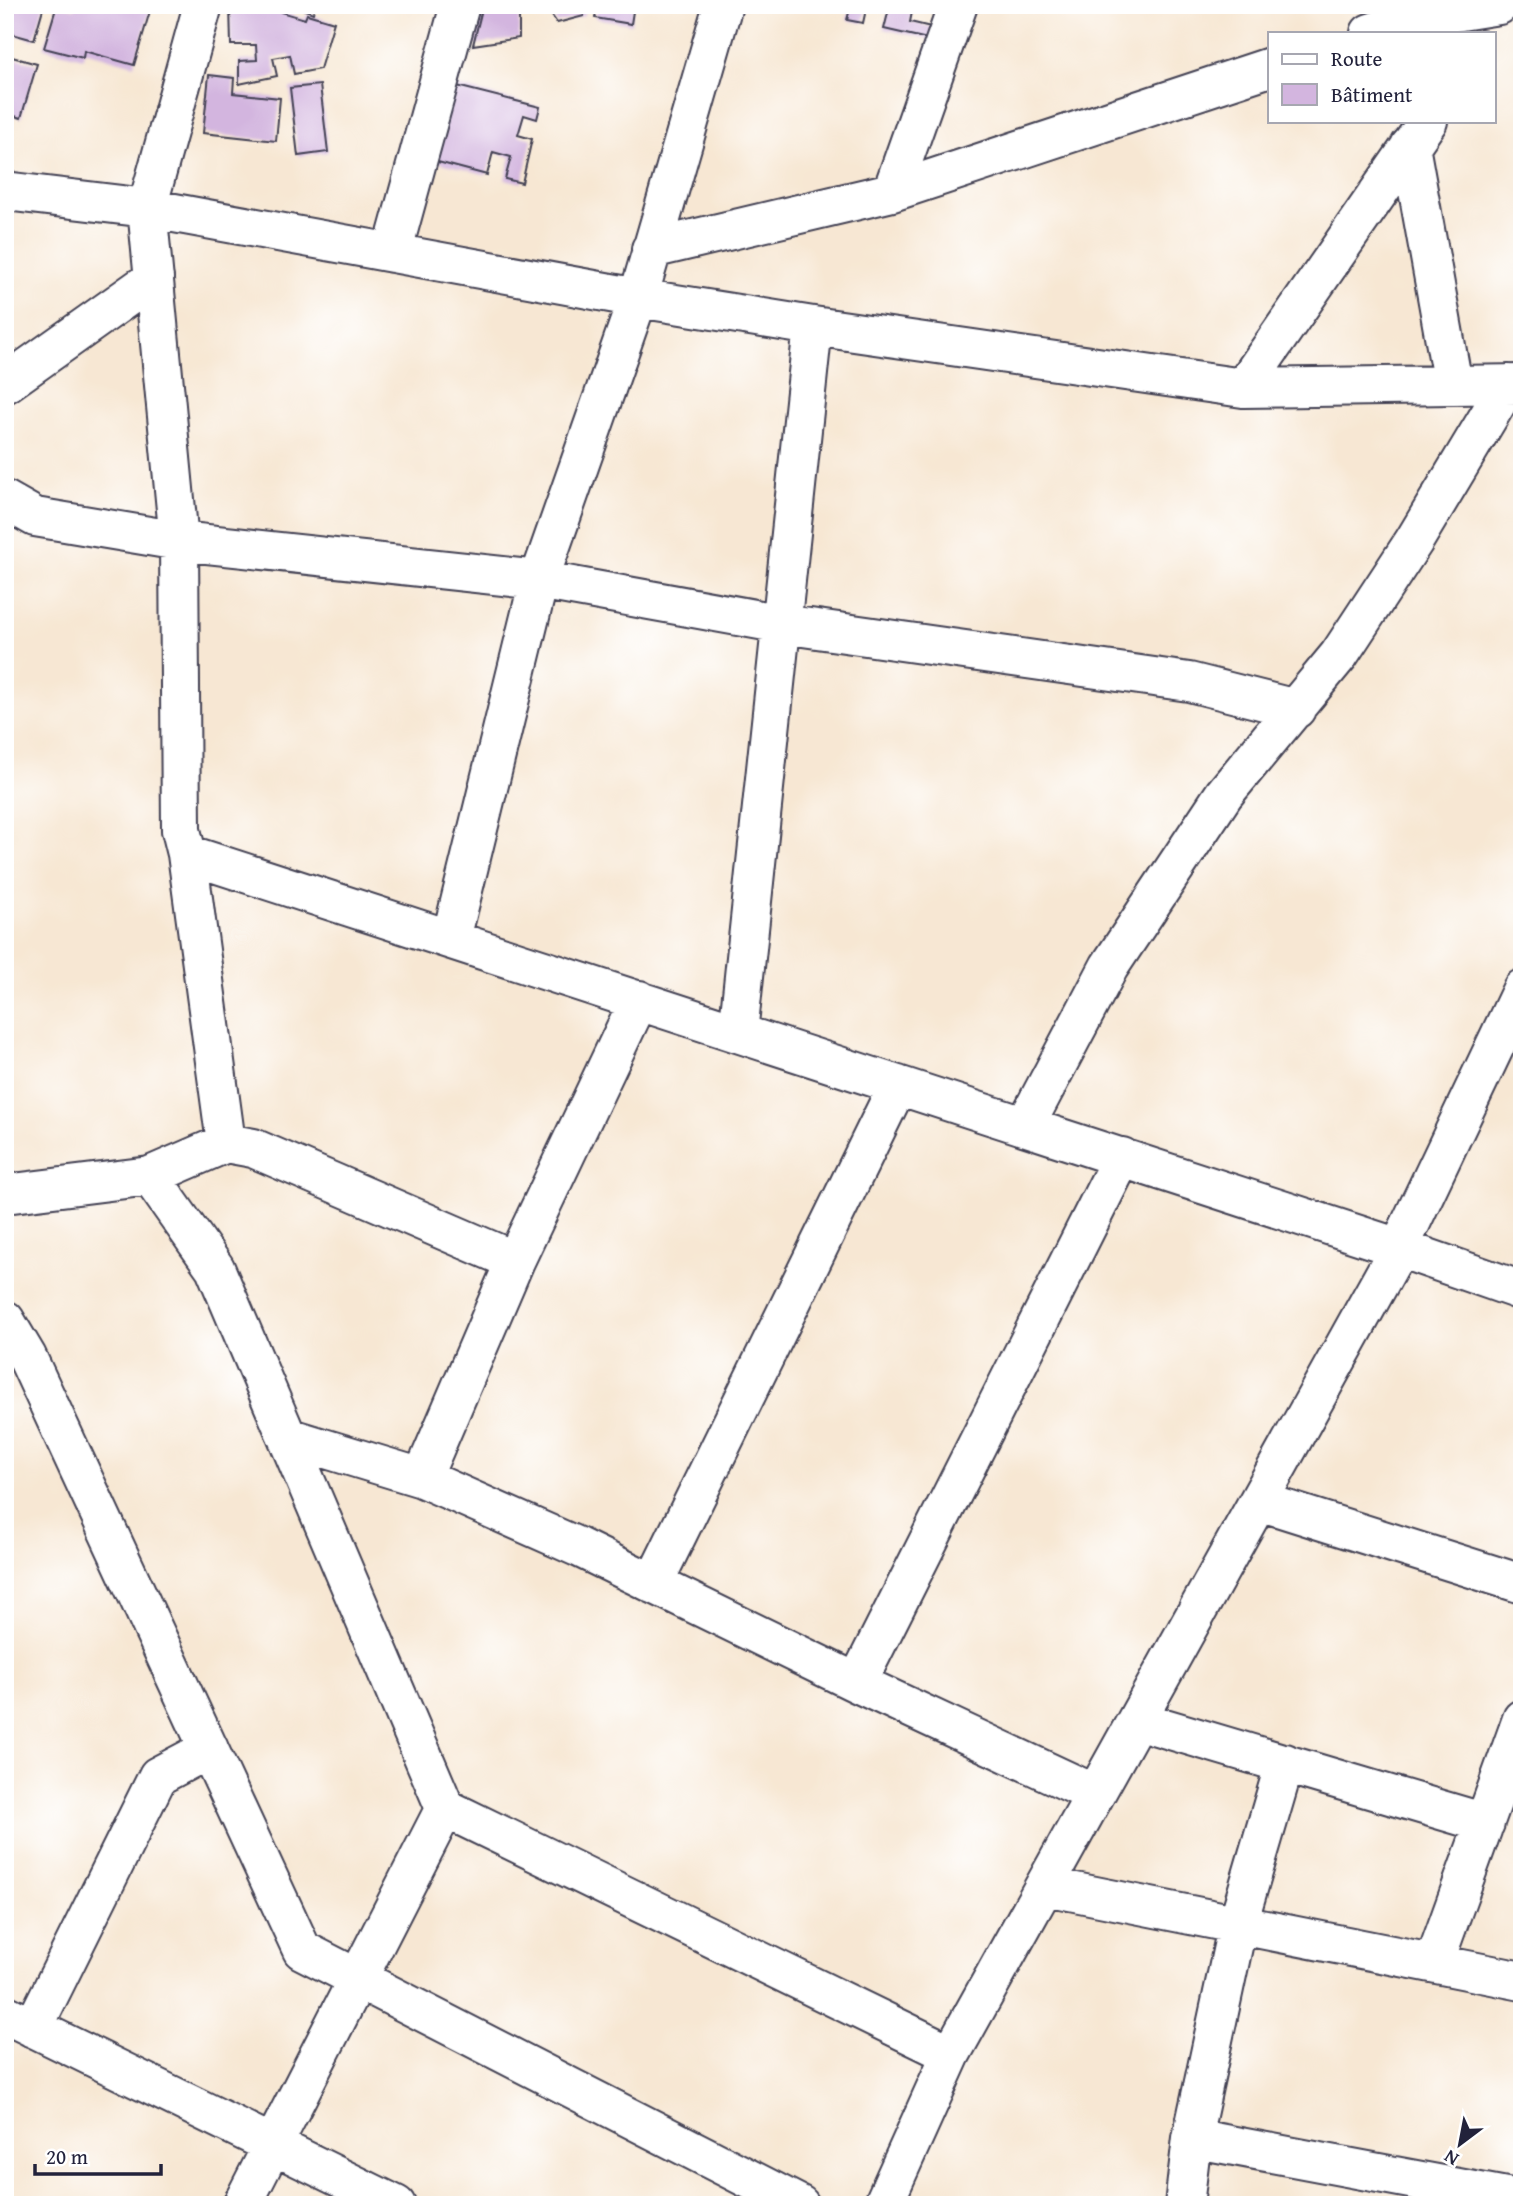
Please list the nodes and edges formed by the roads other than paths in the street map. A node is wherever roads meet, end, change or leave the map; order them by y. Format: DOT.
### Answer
graph roads {
  1 [pos="203,5"];
  2 [pos="460,5"];
  3 [pos="723,5"];
  4 [pos="958,5"];
  5 [pos="1499,5"];
  6 [pos="1508,5"];
  7 [pos="1415,11"];
  8 [pos="1372,32"];
  9 [pos="1489,32"];
  10 [pos="1268,67"];
  11 [pos="1419,134"];
  12 [pos="5,191"];
  13 [pos="892,192"];
  14 [pos="147,208"];
  15 [pos="651,250"];
  16 [pos="392,253"];
  17 [pos="154,278"];
  18 [pos="638,298"];
  19 [pos="813,326"];
  20 [pos="5,384"];
  21 [pos="1515,384"];
  22 [pos="1453,385"];
  23 [pos="1243,388"];
  24 [pos="5,500"];
  25 [pos="179,541"];
  26 [pos="539,580"];
  27 [pos="782,624"];
  28 [pos="1296,709"];
  29 [pos="187,854"];
  30 [pos="451,939"];
  31 [pos="1522,989"];
  32 [pos="639,1000"];
  33 [pos="738,1033"];
  34 [pos="898,1084"];
  35 [pos="1025,1126"];
  36 [pos="226,1143"];
  37 [pos="1122,1157"];
  38 [pos="150,1175"];
  39 [pos="5,1194"];
  40 [pos="1399,1248"];
  41 [pos="515,1261"];
  42 [pos="1522,1290"];
  43 [pos="5,1320"];
  44 [pos="287,1437"];
  45 [pos="422,1478"];
  46 [pos="1259,1501"];
  47 [pos="653,1584"];
  48 [pos="1522,1584"];
  49 [pos="858,1683"];
  50 [pos="1522,1719"];
  51 [pos="1137,1720"];
  52 [pos="209,1749"];
  53 [pos="1285,1763"];
  54 [pos="1096,1794"];
  55 [pos="445,1808"];
  56 [pos="1485,1823"];
  57 [pos="1045,1886"];
  58 [pos="1238,1923"];
  59 [pos="1434,1963"];
  60 [pos="358,1978"];
  61 [pos="1522,1981"];
  62 [pos="19,2021"];
  63 [pos="951,2054"];
  64 [pos="1192,2138"];
  65 [pos="273,2145"];
  66 [pos="1522,2200"];
  67 [pos="242,2205"];
  68 [pos="396,2205"];
  69 [pos="800,2205"];
  70 [pos="883,2205"];
  71 [pos="1184,2205"];
  1 -- 14 [label="street"];
  2 -- 16 [label="street"];
  3 -- 15 [label="street"];
  4 -- 13 [label="street"];
  5 -- 7 [label="street"];
  6 -- 9 [label="street"];
  7 -- 8 [label="street"];
  10 -- 13 [label="street"];
  11 -- 22 [label="street"];
  11 -- 23 [label="street"];
  12 -- 14 [label="street"];
  13 -- 15 [label="street"];
  14 -- 16 [label="street"];
  14 -- 17 [label="street"];
  15 -- 18 [label="street"];
  16 -- 18 [label="street"];
  17 -- 20 [label="street"];
  17 -- 25 [label="street"];
  18 -- 19 [label="street"];
  18 -- 26 [label="street"];
  19 -- 23 [label="street"];
  19 -- 27 [label="street"];
  21 -- 22 [label="street"];
  21 -- 28 [label="street"];
  22 -- 23 [label="street"];
  24 -- 25 [label="street"];
  25 -- 26 [label="street"];
  25 -- 29 [label="street"];
  26 -- 27 [label="street"];
  26 -- 30 [label="street"];
  27 -- 28 [label="street"];
  27 -- 33 [label="street"];
  28 -- 35 [label="street"];
  29 -- 30 [label="street"];
  29 -- 36 [label="street"];
  30 -- 32 [label="street"];
  31 -- 40 [label="street"];
  32 -- 33 [label="street"];
  32 -- 41 [label="street"];
  33 -- 34 [label="street"];
  34 -- 35 [label="street"];
  34 -- 47 [label="street"];
  35 -- 37 [label="street"];
  36 -- 38 [label="street"];
  36 -- 41 [label="street"];
  37 -- 40 [label="street"];
  37 -- 49 [label="street"];
  38 -- 39 [label="street"];
  38 -- 44 [label="street"];
  40 -- 42 [label="street"];
  40 -- 46 [label="street"];
  41 -- 45 [label="street"];
  43 -- 52 [label="street"];
  44 -- 45 [label="street"];
  44 -- 55 [label="street"];
  45 -- 47 [label="street"];
  46 -- 48 [label="street"];
  46 -- 51 [label="street"];
  47 -- 49 [label="street"];
  49 -- 54 [label="street"];
  50 -- 56 [label="street"];
  51 -- 53 [label="street"];
  51 -- 54 [label="street"];
  52 -- 60 [label="street"];
  52 -- 62 [label="street"];
  53 -- 56 [label="street"];
  53 -- 58 [label="street"];
  54 -- 57 [label="street"];
  55 -- 60 [label="street"];
  55 -- 63 [label="street"];
  56 -- 59 [label="street"];
  57 -- 58 [label="street"];
  57 -- 63 [label="street"];
  58 -- 59 [label="street"];
  58 -- 64 [label="street"];
  59 -- 61 [label="street"];
  60 -- 65 [label="street"];
  60 -- 69 [label="street"];
  62 -- 65 [label="street"];
  63 -- 70 [label="street"];
  64 -- 66 [label="street"];
  64 -- 71 [label="street"];
  65 -- 67 [label="street"];
  65 -- 68 [label="street"];
}
